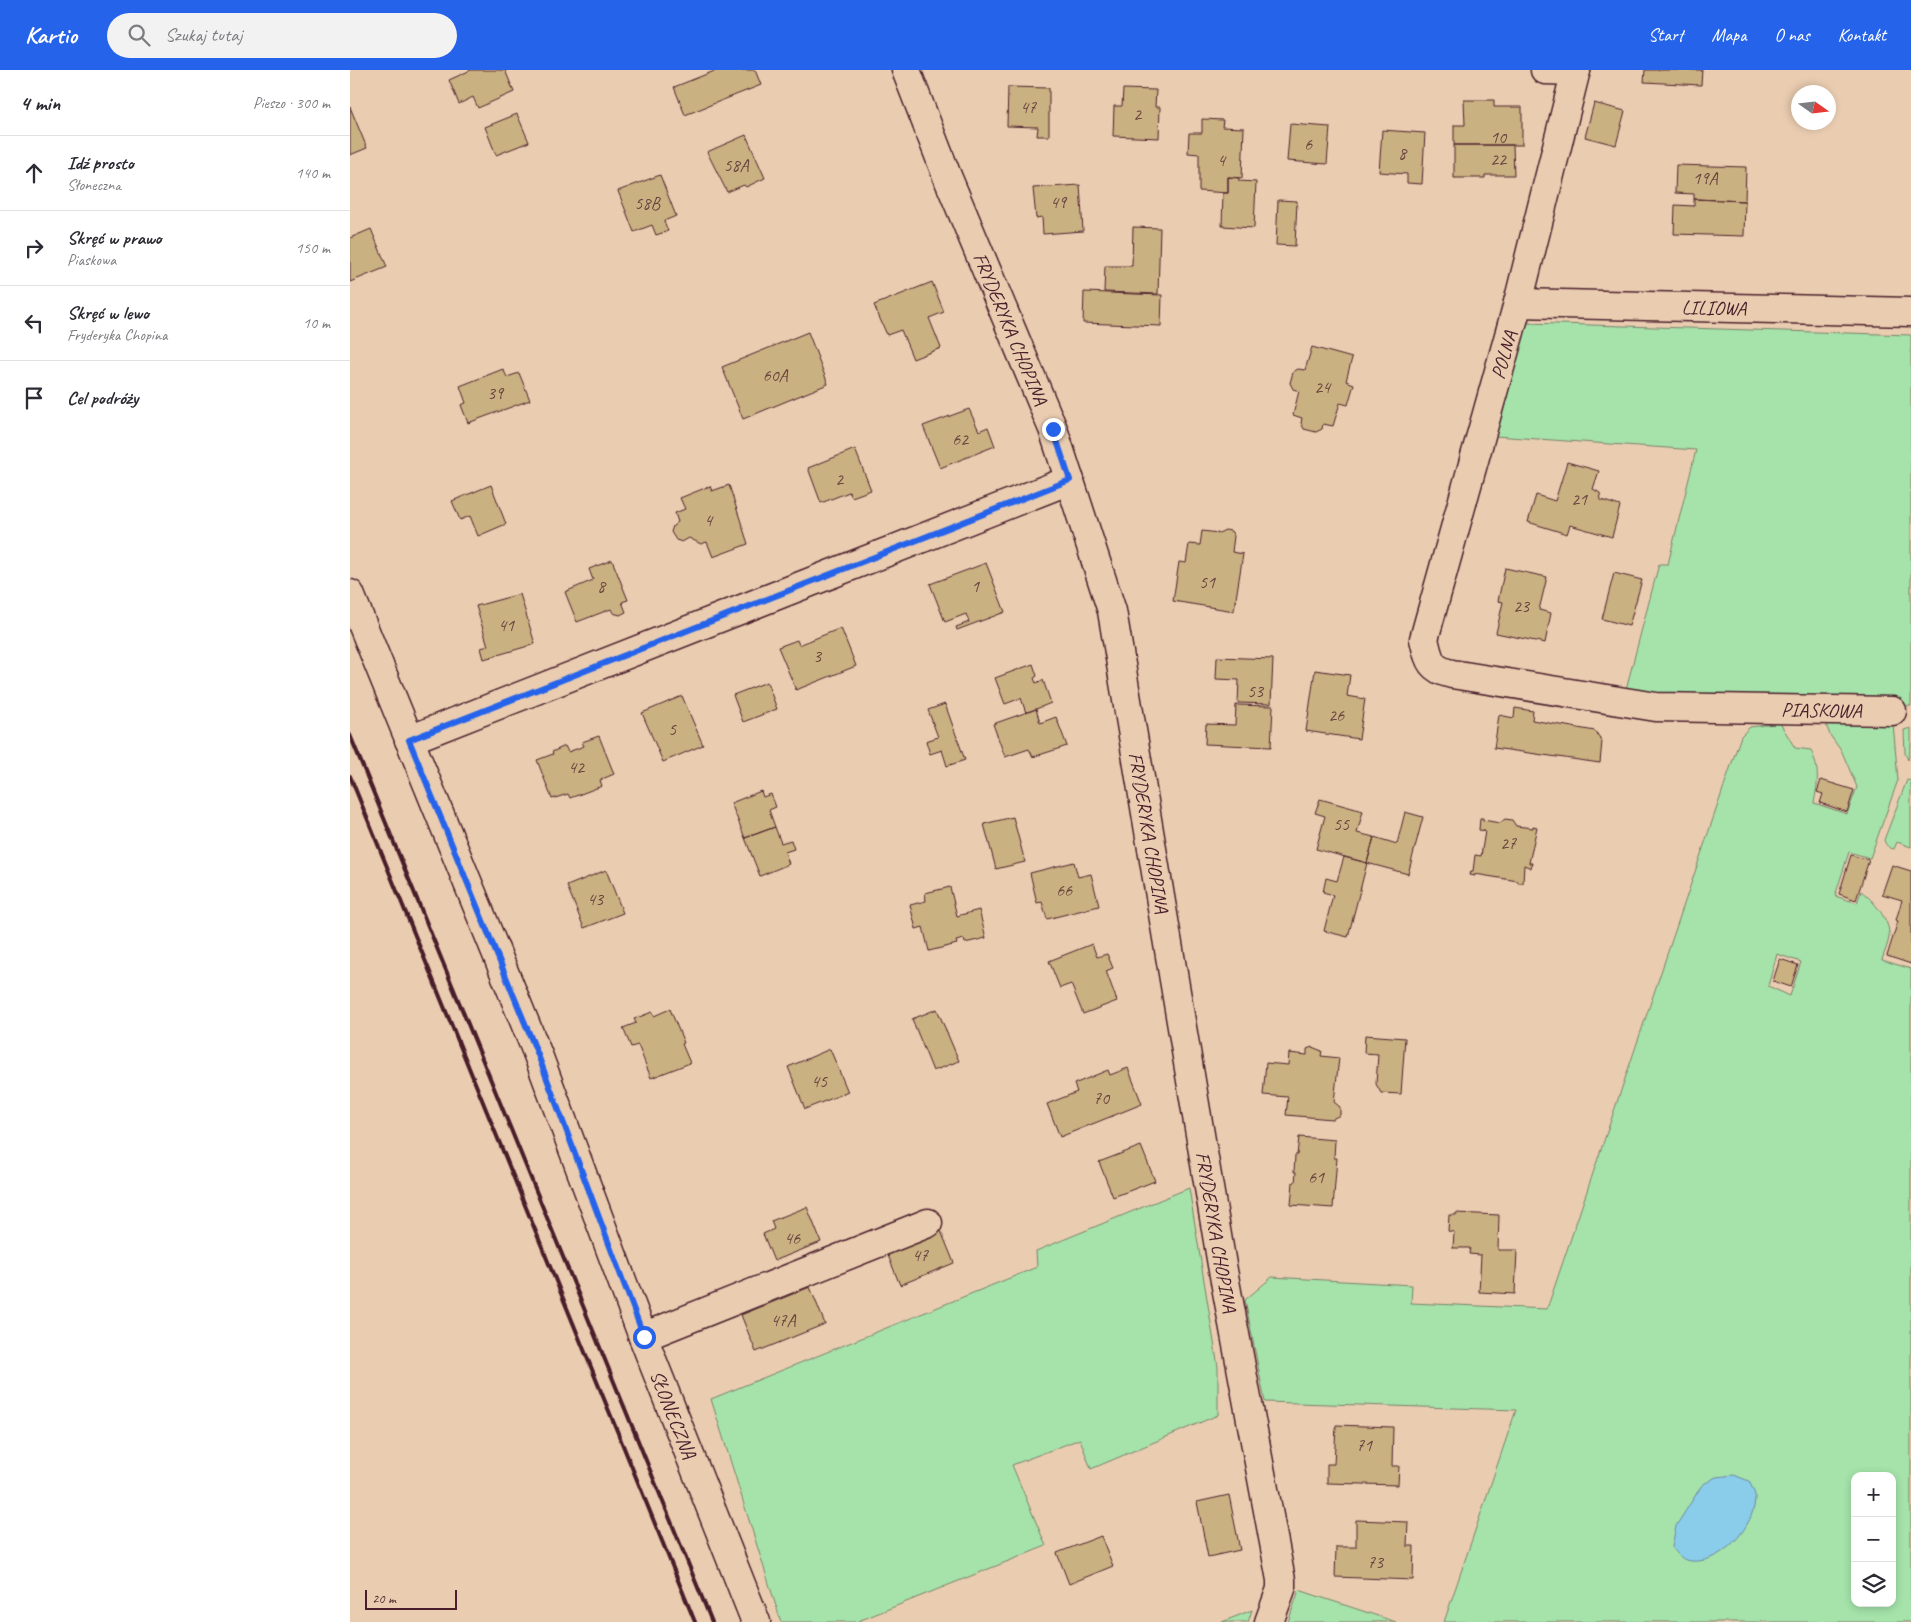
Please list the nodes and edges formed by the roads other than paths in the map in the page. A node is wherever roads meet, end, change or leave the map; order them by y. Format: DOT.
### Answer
graph roads {
  1 [pos="906,70"];
  2 [pos="1544,70"];
  3 [pos="1576,71"];
  4 [pos="1518,303"];
  5 [pos="1911,312"];
  6 [pos="1070,480"];
  7 [pos="350,594"];
  8 [pos="1424,639"];
  9 [pos="1892,711"];
  10 [pos="409,740"];
  11 [pos="928,1223"];
  12 [pos="644,1337"];
  13 [pos="756,1622"];
  14 [pos="1270,1622"];
  1 -- 6 [label="street, FRYDERYKA CHOPINA"];
  2 -- 3 [label="street"];
  3 -- 4 [label="street, POLNA"];
  4 -- 5 [label="street, LILIOWA"];
  4 -- 8 [label="street, POLNA"];
  6 -- 10 [label="street"];
  6 -- 14 [label="street, FRYDERYKA CHOPINA"];
  7 -- 10 [label="street, SŁONECZNA"];
  8 -- 9 [label="street, PIASKOWA"];
  10 -- 12 [label="street, SŁONECZNA"];
  11 -- 12 [label="street"];
  12 -- 13 [label="street, SŁONECZNA"];
}
